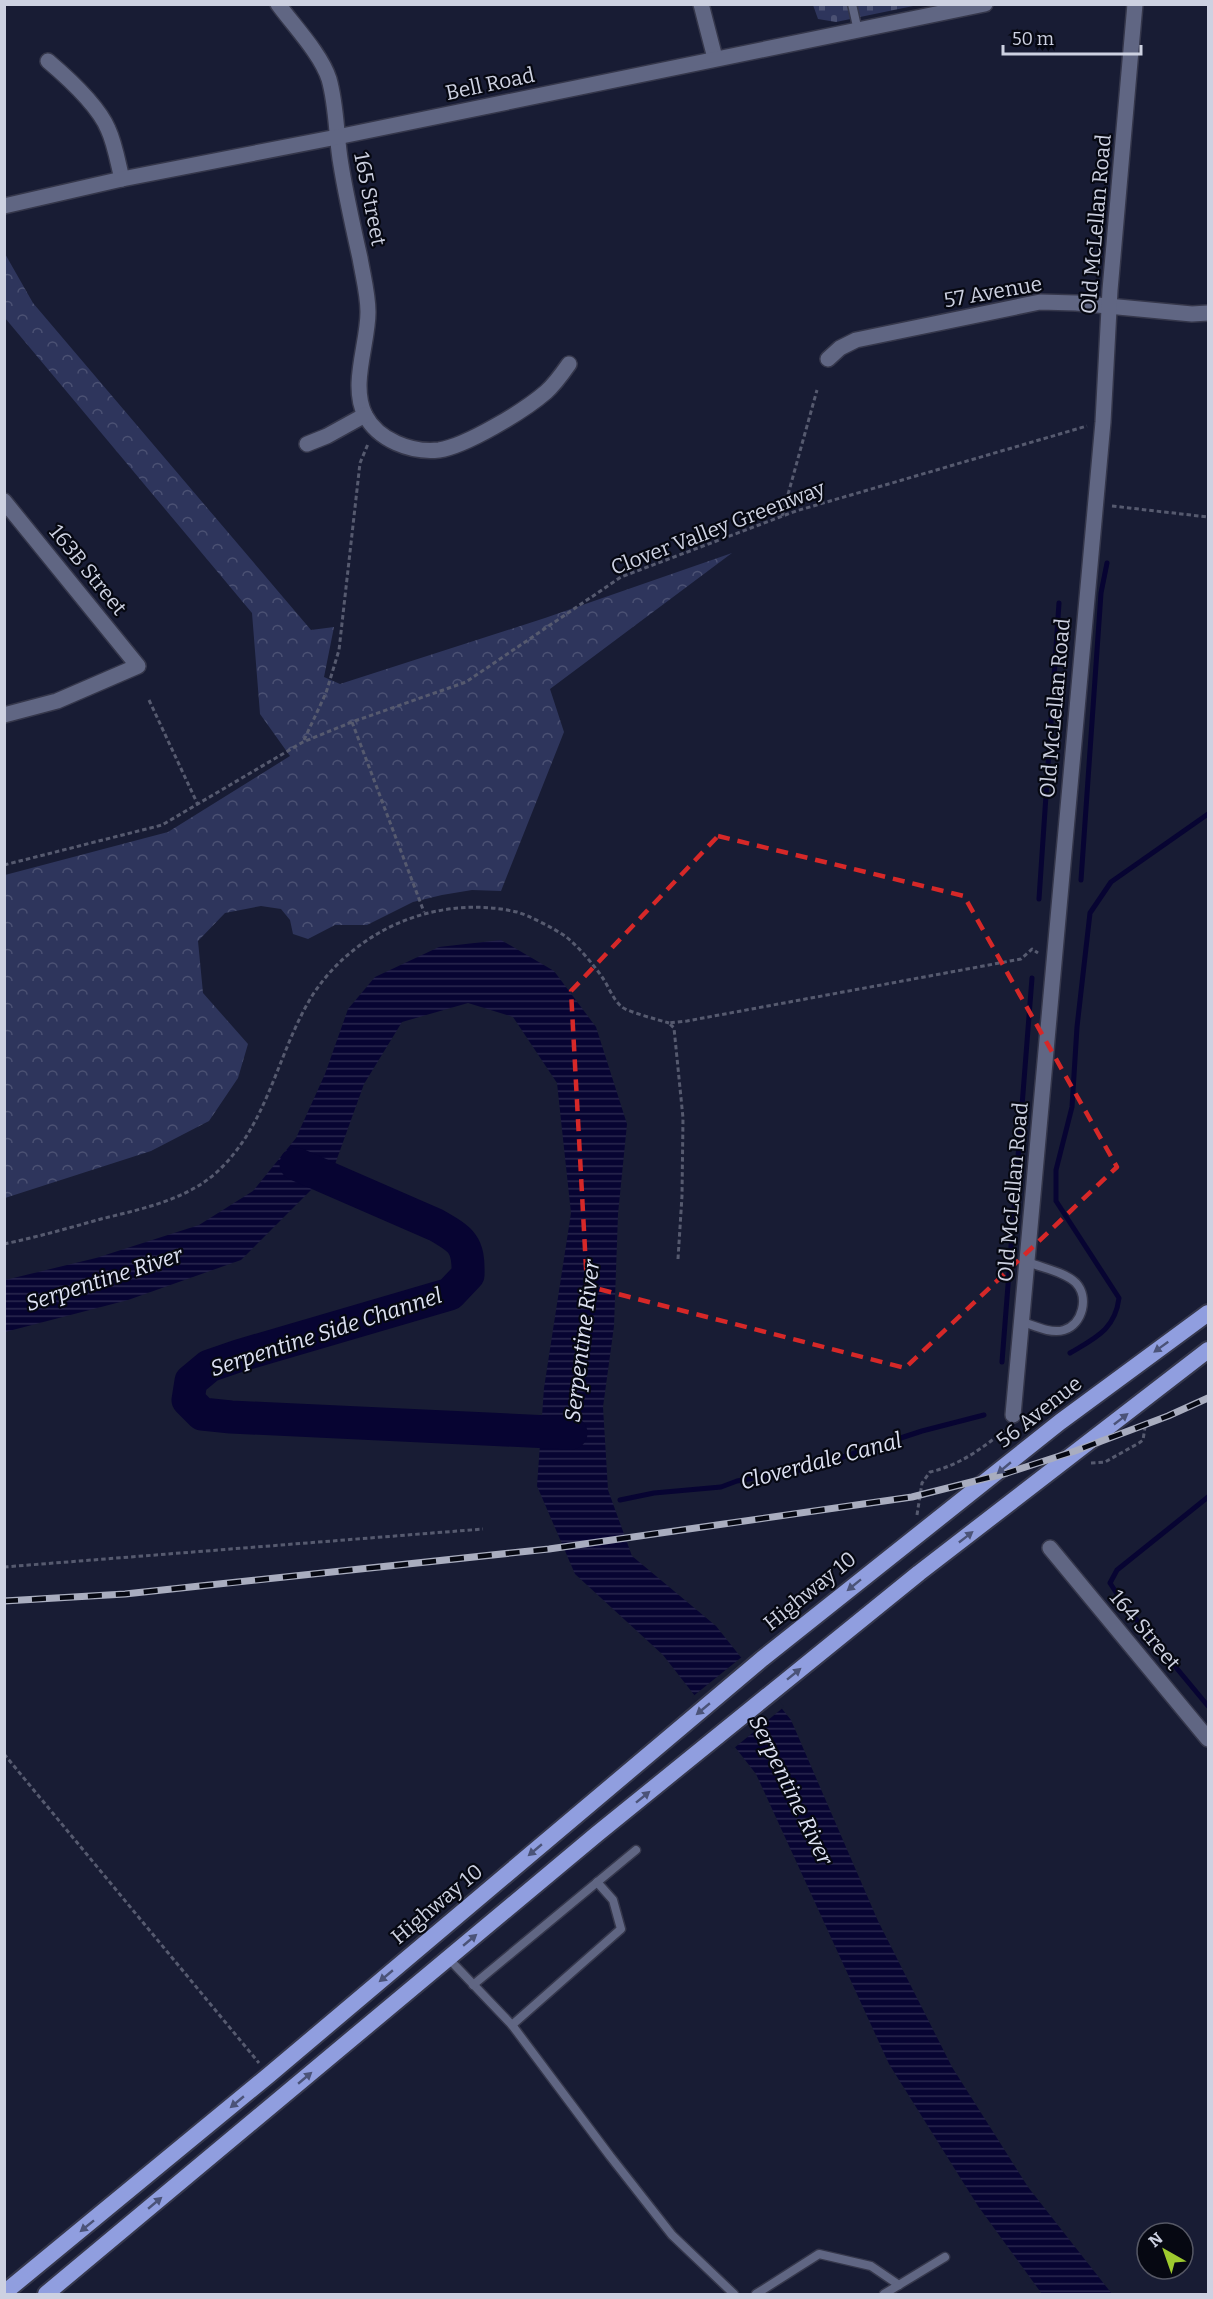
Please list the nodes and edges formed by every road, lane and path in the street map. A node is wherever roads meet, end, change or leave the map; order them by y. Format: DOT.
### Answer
graph roads {
  1 [pos="278,4"];
  2 [pos="702,4"];
  3 [pos="852,4"];
  4 [pos="985,4"];
  5 [pos="1136,4"];
  6 [pos="858,31"];
  7 [pos="715,58"];
  8 [pos="48,61"];
  9 [pos="338,137"];
  10 [pos="122,179"];
  11 [pos="4,206"];
  12 [pos="1110,307"];
  13 [pos="1209,314"];
  14 [pos="828,359"];
  15 [pos="569,364"];
  16 [pos="817,390"];
  17 [pos="365,415"];
  18 [pos="1103,422"];
  19 [pos="372,439"];
  20 [pos="307,444"];
  21 [pos="4,501"];
  22 [pos="1095,505"];
  23 [pos="782,516"];
  24 [pos="1209,518"];
  25 [pos="149,700"];
  26 [pos="4,715"];
  27 [pos="352,722"];
  28 [pos="303,742"];
  29 [pos="198,805"];
  30 [pos="4,865"];
  31 [pos="424,912"];
  32 [pos="1053,962"];
  33 [pos="669,1023"];
  34 [pos="4,1244"];
  35 [pos="678,1259"];
  36 [pos="1028,1262"];
  37 [pos="1209,1313"];
  38 [pos="1023,1322"];
  39 [pos="1209,1350"];
  40 [pos="1010,1421"];
  41 [pos="483,1528"];
  42 [pos="903,1545"];
  43 [pos="1050,1548"];
  44 [pos="4,1567"];
  45 [pos="1209,1738"];
  46 [pos="4,1754"];
  47 [pos="636,1850"];
  48 [pos="597,1882"];
  49 [pos="448,1959"];
  50 [pos="473,1985"];
  51 [pos="512,2025"];
  52 [pos="269,2075"];
  53 [pos="945,2257"];
  54 [pos="899,2285"];
  55 [pos="4,2294"];
  56 [pos="46,2295"];
  57 [pos="734,2295"];
  58 [pos="756,2295"];
  59 [pos="884,2295"];
  1 -- 9 [label="street, 165 Street"];
  2 -- 7 [label="street"];
  3 -- 6 [label="lane"];
  4 -- 6 [label="street, Bell Road"];
  5 -- 12 [label="street, Old McLellan Road"];
  6 -- 7 [label="street, Bell Road"];
  7 -- 9 [label="street, Bell Road"];
  8 -- 10 [label="street"];
  9 -- 10 [label="street, Bell Road"];
  9 -- 17 [label="street, 165 Street"];
  10 -- 11 [label="street, Bell Road"];
  12 -- 13 [label="street, 57 Avenue"];
  12 -- 14 [label="street, 57 Avenue"];
  12 -- 18 [label="street, Old McLellan Road"];
  15 -- 17 [label="street"];
  16 -- 23 [label="path"];
  17 -- 20 [label="street"];
  18 -- 22 [label="street, Old McLellan Road"];
  18 -- 23 [label="path, Clover Valley Greenway"];
  19 -- 28 [label="path"];
  21 -- 26 [label="street, 163B Street"];
  22 -- 24 [label="path"];
  22 -- 32 [label="street, Old McLellan Road"];
  23 -- 27 [label="path, Clover Valley Greenway"];
  25 -- 29 [label="path"];
  27 -- 28 [label="path, Clover Valley Greenway"];
  27 -- 31 [label="path"];
  28 -- 29 [label="path, Clover Valley Greenway"];
  29 -- 30 [label="path, Clover Valley Greenway"];
  31 -- 33 [label="path"];
  31 -- 34 [label="path"];
  32 -- 33 [label="path"];
  32 -- 36 [label="street, Old McLellan Road"];
  33 -- 35 [label="path"];
  36 -- 38 [label="street, Old McLellan Road"];
  36 -- 38 [label="lane"];
  37 -- 42 [label="highway, 56 Avenue, one-way"];
  38 -- 40 [label="street, Old McLellan Road"];
  49 -- 39 [label="highway, one-way"];
  40 -- 42 [label="path"];
  41 -- 44 [label="path"];
  42 -- 52 [label="highway, Highway 10, one-way"];
  43 -- 45 [label="street, 164 Street"];
  46 -- 52 [label="path"];
  47 -- 48 [label="lane"];
  48 -- 50 [label="lane"];
  48 -- 51 [label="lane"];
  49 -- 50 [label="lane"];
  56 -- 49 [label="highway, one-way"];
  50 -- 51 [label="lane"];
  51 -- 57 [label="lane"];
  52 -- 55 [label="highway, Highway 10, one-way"];
  53 -- 54 [label="lane"];
  54 -- 58 [label="lane"];
  54 -- 59 [label="lane"];
}
